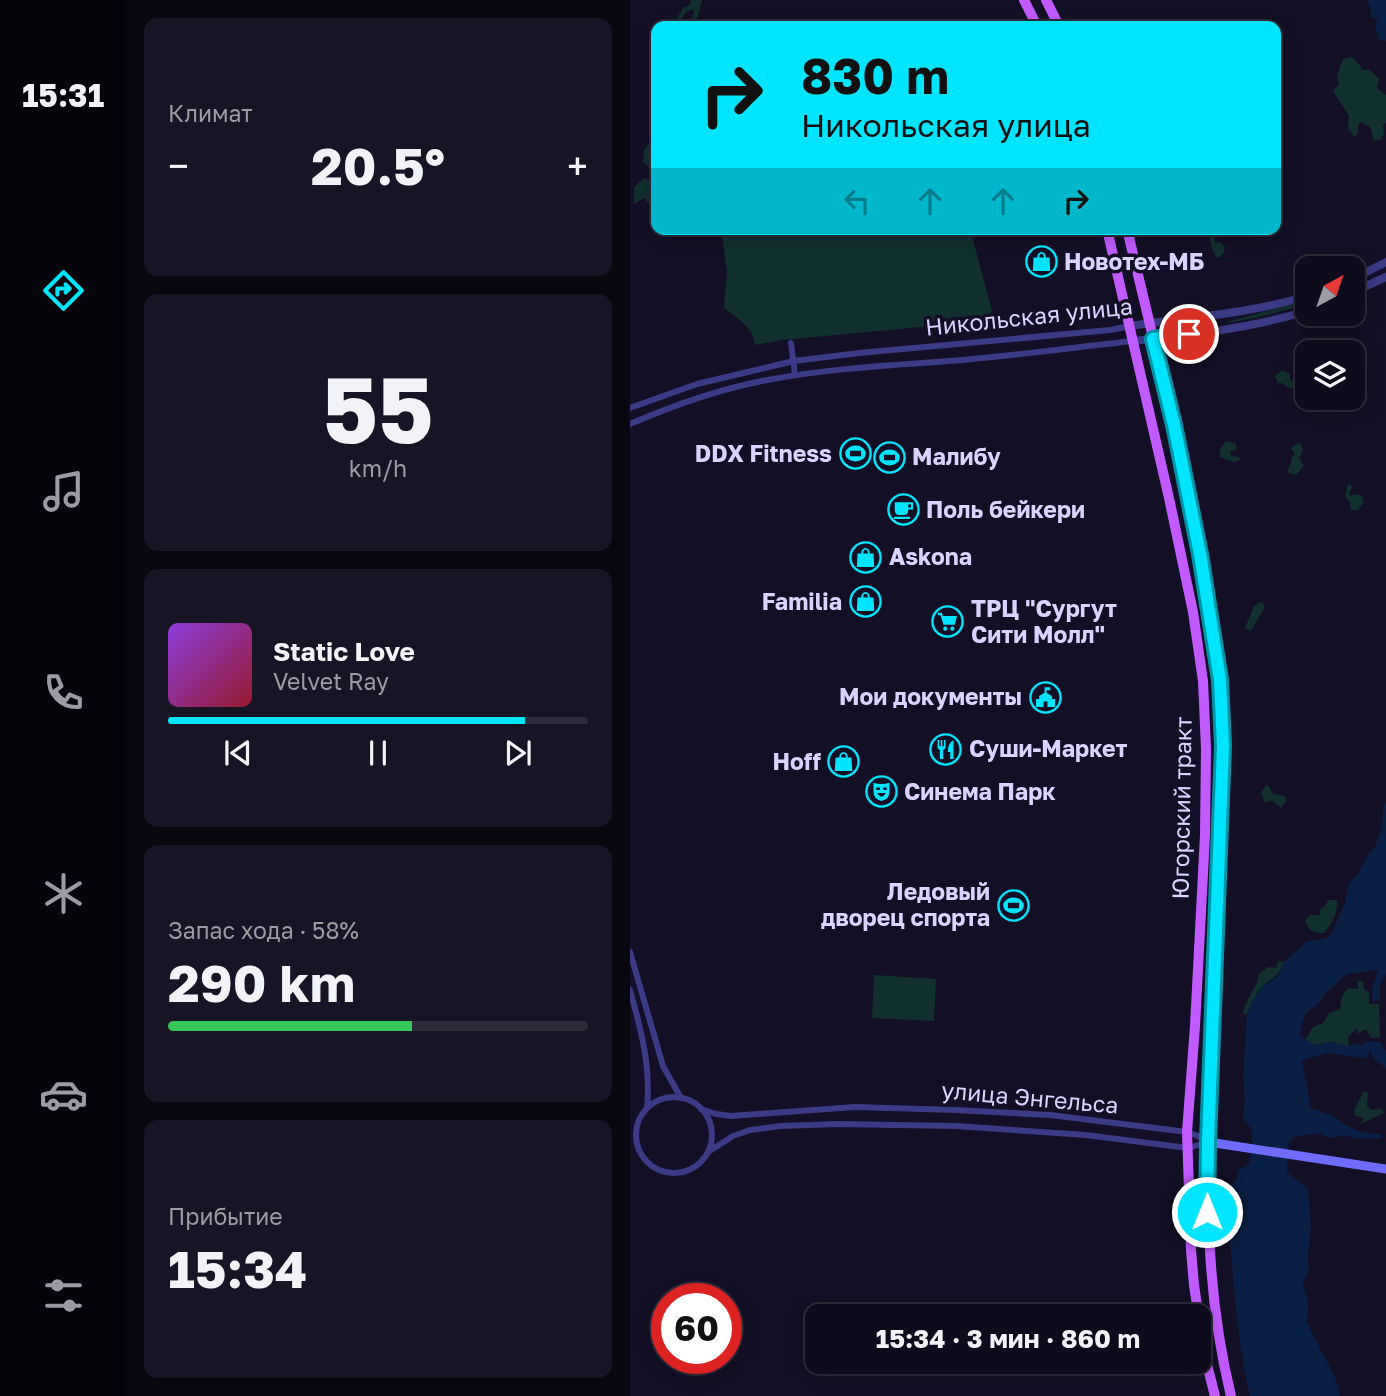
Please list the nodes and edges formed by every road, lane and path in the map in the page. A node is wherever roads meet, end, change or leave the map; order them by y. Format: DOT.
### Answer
graph roads {
  1 [pos="1024,0"];
  2 [pos="1046,0"];
  3 [pos="1034,21"];
  4 [pos="1056,21"];
  5 [pos="1108,235"];
  6 [pos="1128,235"];
  7 [pos="1386,262"];
  8 [pos="1365,273"];
  9 [pos="1386,277"];
  10 [pos="1365,287"];
  11 [pos="1295,299"];
  12 [pos="1295,314"];
  13 [pos="1150,323"];
  14 [pos="1130,327"];
  15 [pos="1153,339"];
  16 [pos="1133,341"];
  17 [pos="791,343"];
  18 [pos="794,361"];
  19 [pos="795,375"];
  20 [pos="630,408"];
  21 [pos="630,424"];
  22 [pos="630,952"];
  23 [pos="630,990"];
  24 [pos="681,1098"];
  25 [pos="847,1107"];
  26 [pos="648,1108"];
  27 [pos="701,1109"];
  28 [pos="850,1124"];
  29 [pos="1187,1132"];
  30 [pos="1208,1142"];
  31 [pos="1188,1148"];
  32 [pos="708,1152"];
  33 [pos="1386,1170"];
  34 [pos="1215,1396"];
  35 [pos="1231,1396"];
  1 -- 3 [label="main road"];
  2 -- 4 [label="main road"];
  5 -- 14 [label="main road, Югорский тракт"];
  6 -- 13 [label="main road, Югорский тракт"];
  7 -- 8 [label="street"];
  9 -- 10 [label="street"];
  11 -- 13 [label="street, Никольская улица"];
  12 -- 15 [label="street, Никольская улица"];
  13 -- 14 [label="street, Никольская улица"];
  13 -- 15 [label="main road, Югорский тракт"];
  14 -- 16 [label="main road, Югорский тракт"];
  14 -- 18 [label="street, Никольская улица"];
  15 -- 16 [label="street, Никольская улица"];
  15 -- 30 [label="main road, Югорский тракт"];
  16 -- 19 [label="street, Никольская улица"];
  16 -- 29 [label="main road, Югорский тракт"];
  17 -- 18 [label="street"];
  18 -- 19 [label="street"];
  18 -- 20 [label="street, Никольская улица"];
  19 -- 21 [label="street, Никольская улица"];
  22 -- 24 [label="street"];
  23 -- 26 [label="street"];
  24 -- 26 [label="street"];
  24 -- 27 [label="street"];
  25 -- 27 [label="street, улица Энгельса"];
  25 -- 28 [label="street"];
  25 -- 29 [label="street, улица Энгельса"];
  26 -- 32 [label="street"];
  27 -- 32 [label="street"];
  28 -- 31 [label="street, улица Энгельса"];
  28 -- 32 [label="street, улица Энгельса"];
  29 -- 30 [label="street, улица Энгельса"];
  29 -- 31 [label="main road, Югорский тракт"];
  30 -- 31 [label="street, улица Энгельса"];
  30 -- 33 [label="main road, улица Энгельса"];
  30 -- 35 [label="main road, Югорский тракт"];
  31 -- 34 [label="main road, Югорский тракт"];
}
